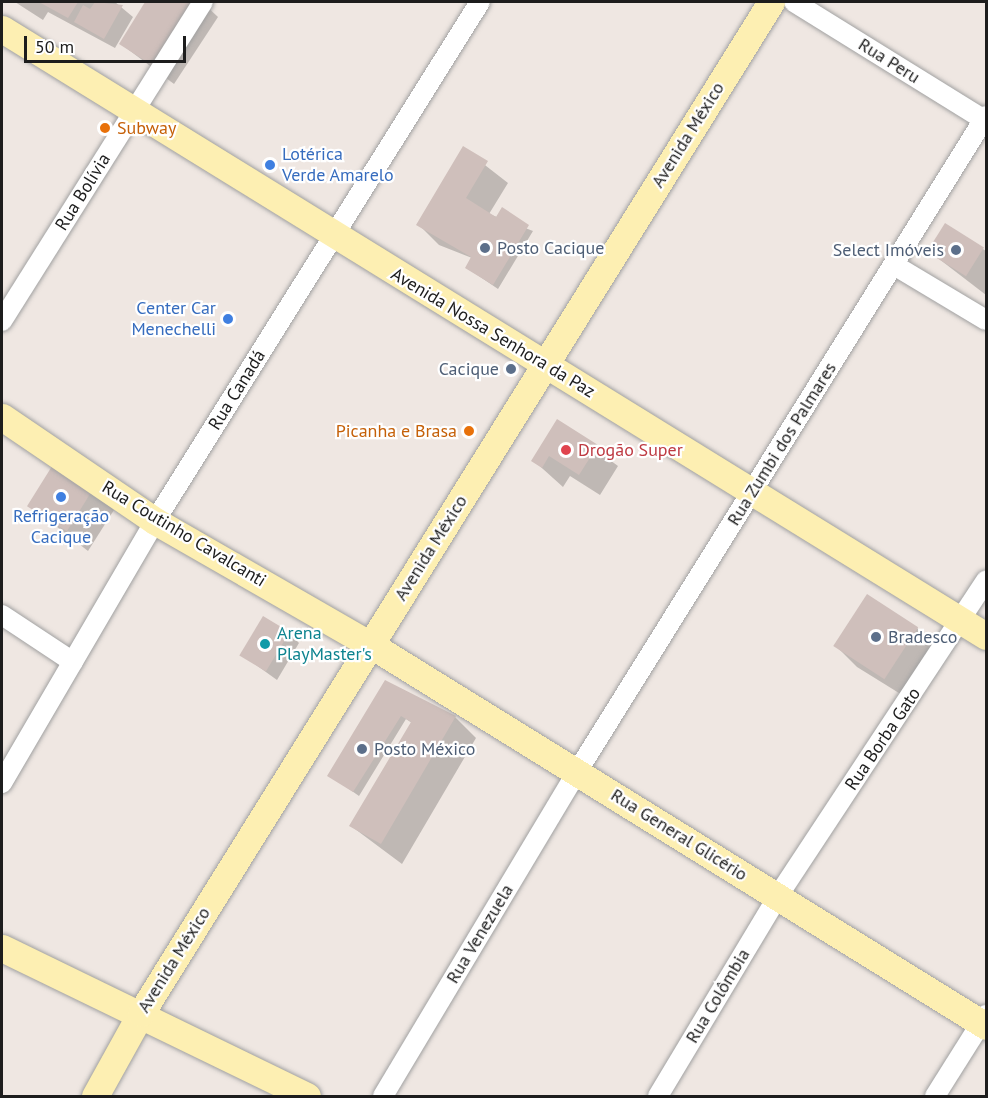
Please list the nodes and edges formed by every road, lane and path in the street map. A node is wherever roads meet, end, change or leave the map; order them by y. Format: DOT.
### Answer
graph roads {
  1 [pos="203,2"];
  2 [pos="480,2"];
  3 [pos="771,2"];
  4 [pos="794,2"];
  5 [pos="2,29"];
  6 [pos="134,111"];
  7 [pos="985,118"];
  8 [pos="333,235"];
  9 [pos="894,265"];
  10 [pos="987,320"];
  11 [pos="2,321"];
  12 [pos="545,365"];
  13 [pos="2,417"];
  14 [pos="752,492"];
  15 [pos="155,521"];
  16 [pos="987,580"];
  17 [pos="2,615"];
  18 [pos="962,621"];
  19 [pos="987,636"];
  20 [pos="370,645"];
  21 [pos="73,662"];
  22 [pos="576,772"];
  23 [pos="2,783"];
  24 [pos="778,896"];
  25 [pos="2,948"];
  26 [pos="141,1013"];
  27 [pos="985,1021"];
  28 [pos="95,1096"];
  29 [pos="306,1096"];
  30 [pos="383,1096"];
  31 [pos="658,1096"];
  32 [pos="935,1096"];
  1 -- 6 [label="street, Rua Bolívia"];
  2 -- 8 [label="street, Rua Canadá"];
  3 -- 12 [label="main road, Avenida México"];
  4 -- 7 [label="street, Rua Peru"];
  5 -- 6 [label="main road, Avenida Nossa Senhora da Paz"];
  6 -- 8 [label="main road, Avenida Nossa Senhora da Paz"];
  6 -- 11 [label="street, Rua Bolívia"];
  7 -- 9 [label="street, Rua Zumbi dos Palmares"];
  8 -- 12 [label="main road, Avenida Nossa Senhora da Paz"];
  8 -- 15 [label="street, Rua Canadá"];
  9 -- 10 [label="street"];
  9 -- 14 [label="street, Rua Zumbi dos Palmares"];
  12 -- 14 [label="main road, Avenida Nossa Senhora da Paz"];
  12 -- 20 [label="main road, Avenida México"];
  13 -- 15 [label="main road, Rua Coutinho Cavalcanti"];
  14 -- 18 [label="main road, Avenida Nossa Senhora da Paz"];
  14 -- 22 [label="street, Rua Zumbi dos Palmares"];
  15 -- 20 [label="main road, Rua Coutinho Cavalcanti"];
  15 -- 21 [label="street, Rua Canadá"];
  16 -- 18 [label="street, Rua Borba Gato"];
  17 -- 21 [label="street"];
  18 -- 19 [label="main road, Avenida Nossa Senhora da Paz"];
  18 -- 24 [label="street, Rua Borba Gato"];
  20 -- 22 [label="main road, Rua General Glicério"];
  20 -- 26 [label="main road, Avenida México"];
  21 -- 23 [label="street, Rua Canadá"];
  22 -- 24 [label="main road, Rua General Glicério"];
  22 -- 30 [label="street, Rua Venezuela"];
  24 -- 27 [label="main road, Rua General Glicério"];
  24 -- 31 [label="street, Rua Colômbia"];
  25 -- 26 [label="main road"];
  26 -- 28 [label="main road, Avenida México"];
  26 -- 29 [label="main road"];
  27 -- 32 [label="street"];
}
